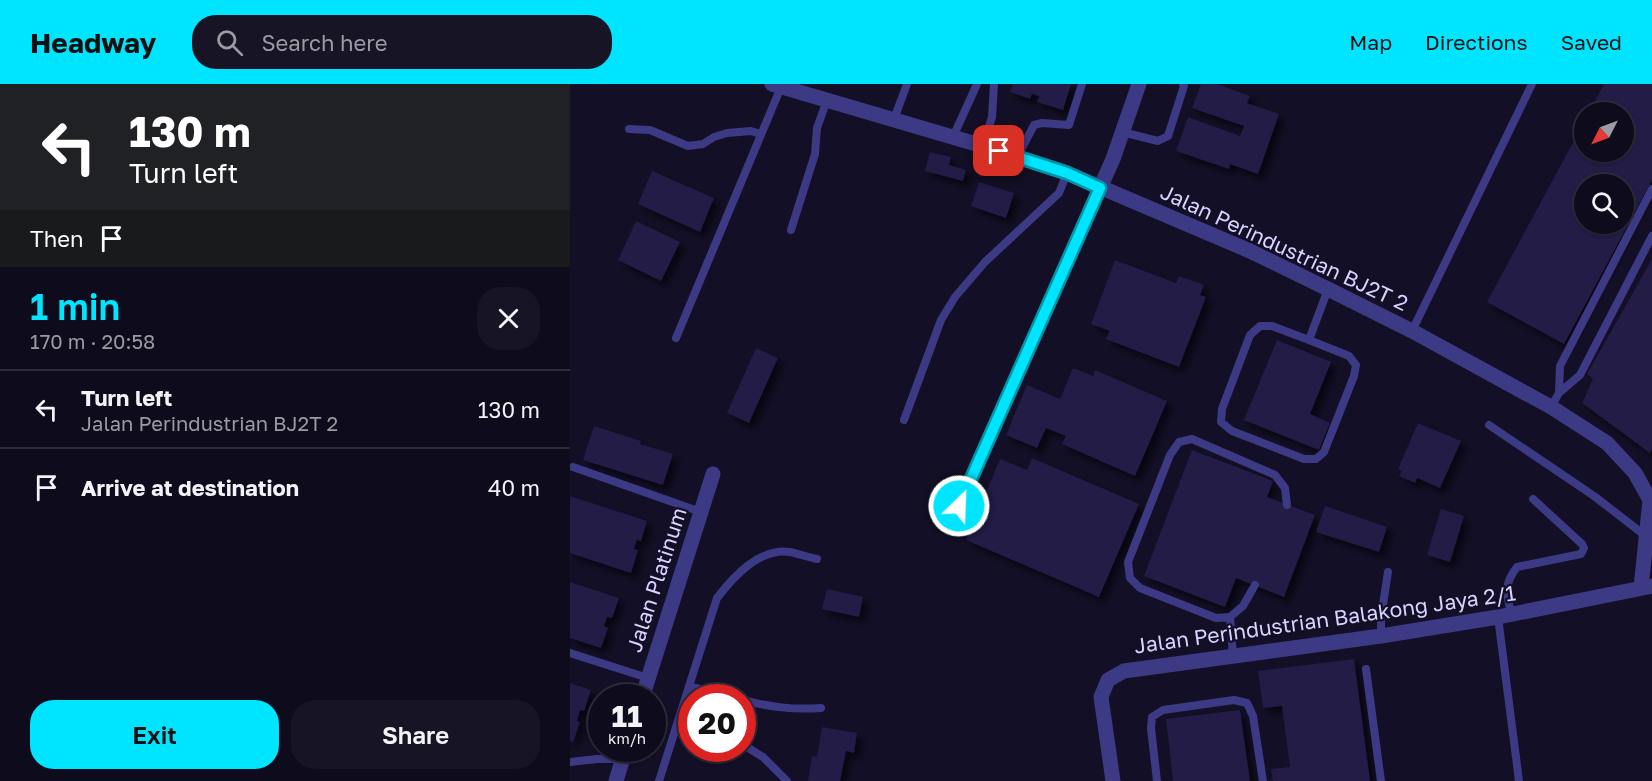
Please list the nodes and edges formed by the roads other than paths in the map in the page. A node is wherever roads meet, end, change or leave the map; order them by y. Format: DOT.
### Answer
graph roads {
  1 [pos="907,84"];
  2 [pos="976,84"];
  3 [pos="994,84"];
  4 [pos="1082,84"];
  5 [pos="1138,84"];
  6 [pos="1183,84"];
  7 [pos="1532,84"];
  8 [pos="776,85"];
  9 [pos="827,100"];
  10 [pos="894,119"];
  11 [pos="629,129"];
  12 [pos="1122,132"];
  13 [pos="760,134"];
  14 [pos="953,137"];
  15 [pos="983,146"];
  16 [pos="1017,158"];
  17 [pos="1067,173"];
  18 [pos="1100,188"];
  19 [pos="1652,189"];
  20 [pos="791,230"];
  21 [pos="1652,236"];
  22 [pos="1329,289"];
  23 [pos="1412,331"];
  24 [pos="676,338"];
  25 [pos="1309,340"];
  26 [pos="1559,393"];
  27 [pos="1551,407"];
  28 [pos="904,420"];
  29 [pos="1489,425"];
  30 [pos="573,467"];
  31 [pos="712,474"];
  32 [pos="1533,499"];
  33 [pos="1651,499"];
  34 [pos="1287,505"];
  35 [pos="959,506"];
  36 [pos="701,512"];
  37 [pos="1647,537"];
  38 [pos="817,559"];
  39 [pos="1389,572"];
  40 [pos="1255,585"];
  41 [pos="1647,587"];
  42 [pos="1504,616"];
  43 [pos="1230,617"];
  44 [pos="1381,636"];
  45 [pos="570,653"];
  46 [pos="1233,655"];
  47 [pos="1366,669"];
  48 [pos="648,678"];
  49 [pos="646,684"];
  50 [pos="690,684"];
  51 [pos="756,703"];
  52 [pos="821,708"];
  53 [pos="678,721"];
  54 [pos="756,753"];
  55 [pos="588,760"];
  56 [pos="570,762"];
  57 [pos="622,762"];
  58 [pos="616,781"];
  59 [pos="659,781"];
  60 [pos="787,781"];
  61 [pos="1113,781"];
  62 [pos="1157,781"];
  63 [pos="1263,781"];
  64 [pos="1381,781"];
  65 [pos="1519,781"];
  1 -- 10 [label="lane"];
  2 -- 14 [label="lane"];
  3 -- 15 [label="lane"];
  4 -- 16 [label="lane"];
  5 -- 12 [label="street"];
  6 -- 12 [label="lane"];
  7 -- 23 [label="lane"];
  8 -- 9 [label="street, Jalan Perindustrian BJ2T 2"];
  8 -- 13 [label="lane"];
  9 -- 10 [label="street, Jalan Perindustrian BJ2T 2"];
  9 -- 20 [label="lane"];
  10 -- 14 [label="street, Jalan Perindustrian BJ2T 2"];
  11 -- 13 [label="lane"];
  12 -- 18 [label="street"];
  13 -- 24 [label="lane"];
  14 -- 15 [label="street, Jalan Perindustrian BJ2T 2"];
  15 -- 16 [label="street, Jalan Perindustrian BJ2T 2"];
  16 -- 17 [label="street, Jalan Perindustrian BJ2T 2"];
  17 -- 18 [label="street, Jalan Perindustrian BJ2T 2"];
  17 -- 28 [label="lane"];
  18 -- 22 [label="street, Jalan Perindustrian BJ2T 2"];
  18 -- 35 [label="lane"];
  19 -- 26 [label="lane"];
  21 -- 26 [label="lane"];
  22 -- 23 [label="street, Jalan Perindustrian BJ2T 2"];
  22 -- 25 [label="lane"];
  23 -- 27 [label="street, Jalan Perindustrian BJ2T 2"];
  25 -- 25 [label="lane"];
  26 -- 27 [label="lane"];
  27 -- 33 [label="street, Jalan Perindustrian BJ2T 2"];
  29 -- 37 [label="lane"];
  30 -- 36 [label="lane"];
  31 -- 36 [label="street, Jalan Platinum"];
  32 -- 42 [label="lane"];
  33 -- 37 [label="street, Jalan Perindustrian BJ2T 2"];
  34 -- 43 [label="lane"];
  36 -- 48 [label="street, Jalan Platinum"];
  37 -- 41 [label="street, Jalan Perindustrian BJ2T 2"];
  38 -- 50 [label="lane"];
  39 -- 44 [label="lane"];
  40 -- 43 [label="lane"];
  41 -- 42 [label="street, Jalan Perindustrian Balakong Jaya 2/1"];
  42 -- 44 [label="street, Jalan Perindustrian Balakong Jaya 2/1"];
  42 -- 65 [label="lane"];
  43 -- 46 [label="lane"];
  44 -- 46 [label="street, Jalan Perindustrian Balakong Jaya 2/1"];
  45 -- 48 [label="lane"];
  46 -- 61 [label="street, Jalan Perindustrian Balakong Jaya 2/1"];
  47 -- 64 [label="lane"];
  48 -- 49 [label="street, Jalan Platinum"];
  51 -- 52 [label="lane"];
  53 -- 59 [label="lane"];
  54 -- 60 [label="lane"];
  55 -- 56 [label="lane"];
  57 -- 58 [label="street"];
  62 -- 63 [label="lane"];
}
